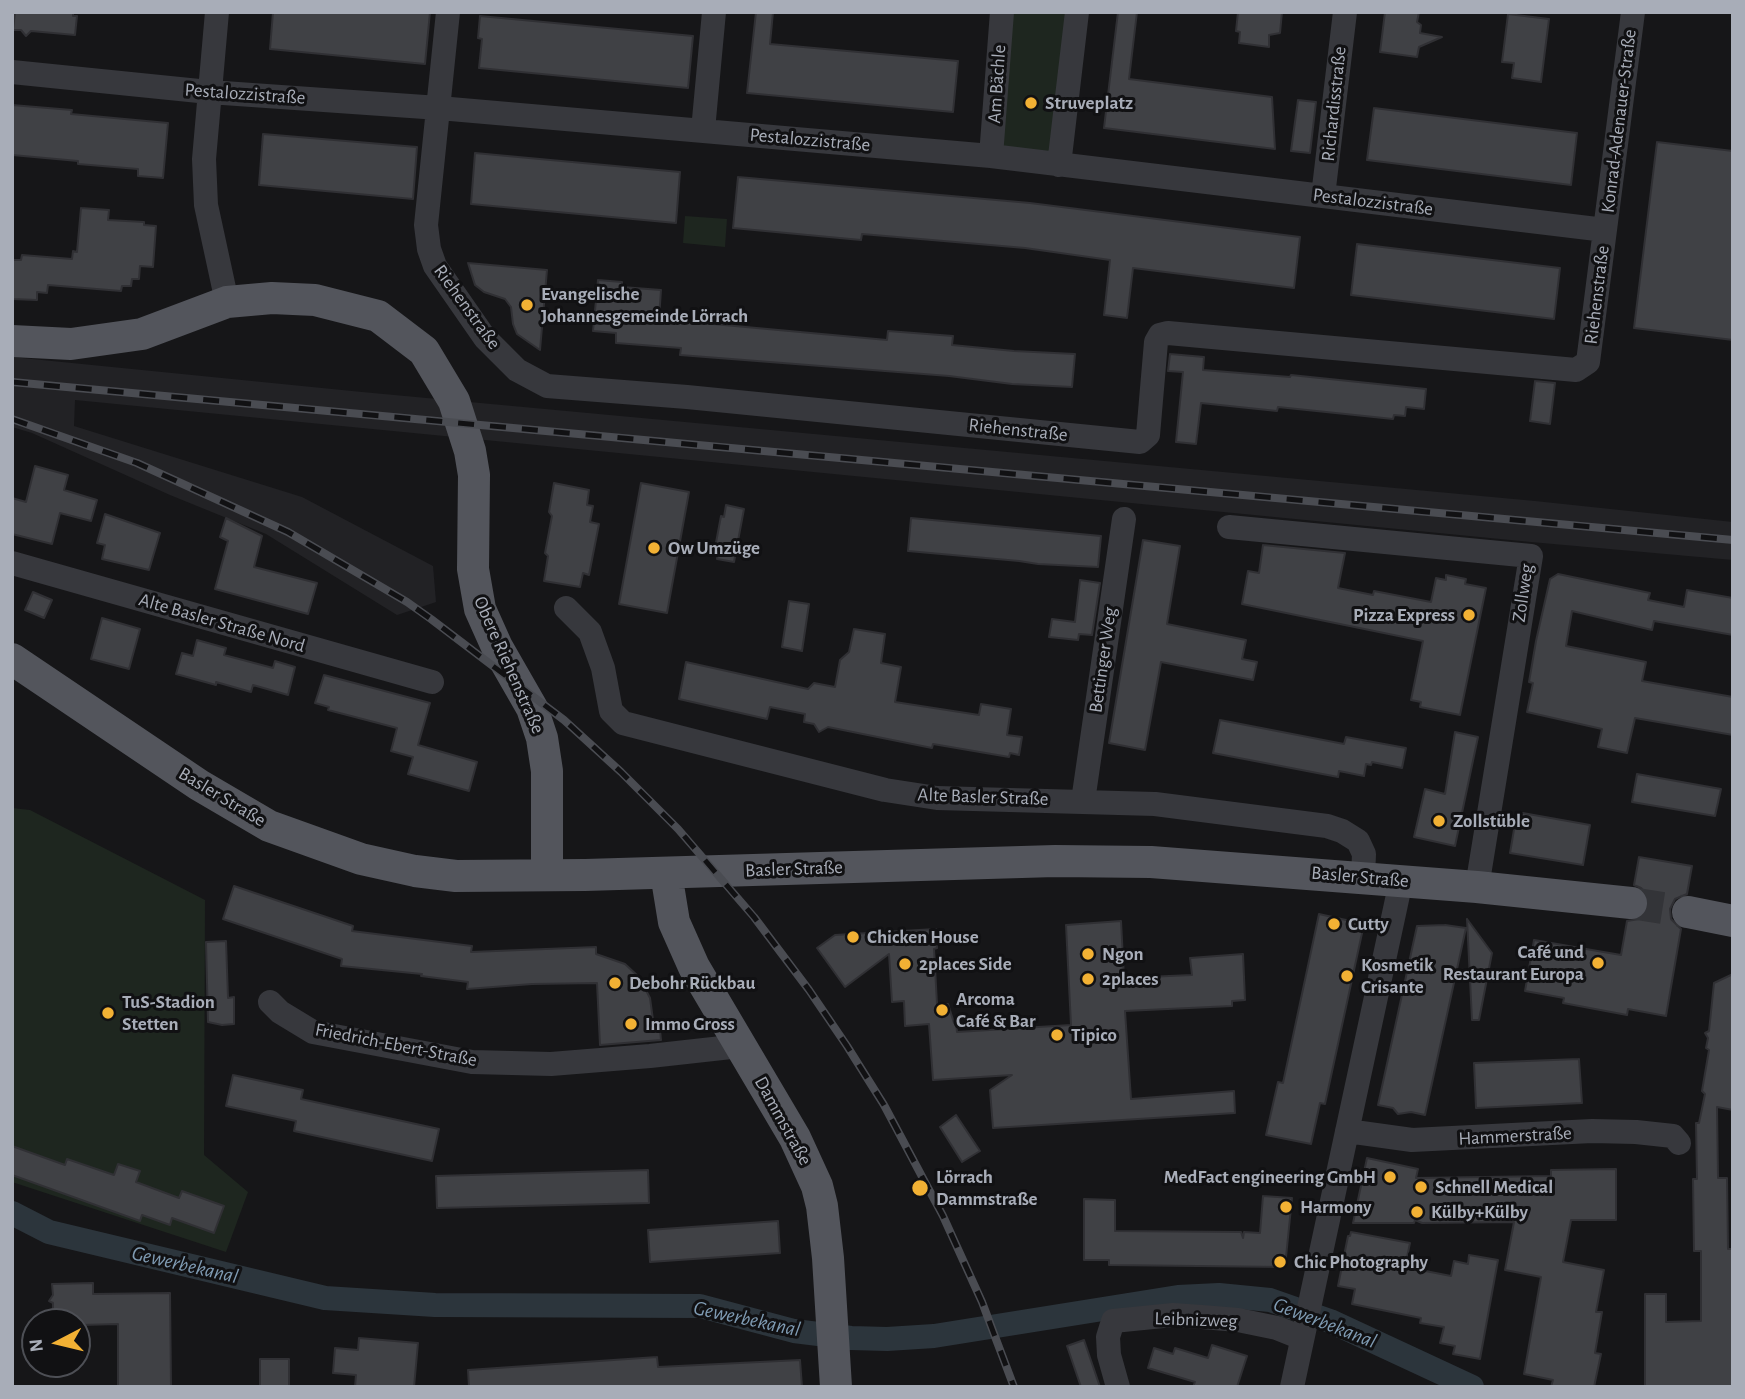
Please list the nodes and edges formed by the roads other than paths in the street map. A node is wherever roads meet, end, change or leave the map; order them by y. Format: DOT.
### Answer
graph roads {
  1 [pos="217,12"];
  2 [pos="448,12"];
  3 [pos="714,12"];
  4 [pos="1002,12"];
  5 [pos="1077,12"];
  6 [pos="1345,12"];
  7 [pos="1633,12"];
  8 [pos="12,72"];
  9 [pos="209,92"];
  10 [pos="439,108"];
  11 [pos="703,130"];
  12 [pos="991,156"];
  13 [pos="1059,165"];
  14 [pos="1323,196"];
  15 [pos="1605,230"];
  16 [pos="227,302"];
  17 [pos="12,341"];
  18 [pos="1124,519"];
  19 [pos="1229,527"];
  20 [pos="12,563"];
  21 [pos="566,608"];
  22 [pos="12,659"];
  23 [pos="432,682"];
  24 [pos="1083,801"];
  25 [pos="666,873"];
  26 [pos="547,875"];
  27 [pos="1363,877"];
  28 [pos="1401,881"];
  29 [pos="1477,887"];
  30 [pos="1631,902"];
  31 [pos="1688,912"];
  32 [pos="1733,921"];
  33 [pos="270,1002"];
  34 [pos="740,1046"];
  35 [pos="1347,1131"];
  36 [pos="1679,1143"];
  37 [pos="1303,1333"];
  38 [pos="835,1375"];
  39 [pos="1118,1387"];
  40 [pos="1292,1387"];
  1 -- 9 [label="street"];
  2 -- 10 [label="street, Riehenstraße"];
  3 -- 11 [label="street"];
  4 -- 12 [label="street, Am Bächle"];
  5 -- 13 [label="street"];
  6 -- 14 [label="street, Richardisstraße"];
  7 -- 15 [label="street, Konrad-Adenauer-Straße"];
  8 -- 9 [label="street, Pestalozzistraße"];
  9 -- 10 [label="street, Pestalozzistraße"];
  9 -- 16 [label="street"];
  10 -- 11 [label="street, Pestalozzistraße"];
  10 -- 15 [label="street, Riehenstraße"];
  11 -- 12 [label="street, Pestalozzistraße"];
  12 -- 13 [label="street, Pestalozzistraße"];
  13 -- 14 [label="street, Pestalozzistraße"];
  14 -- 15 [label="street, Pestalozzistraße"];
  16 -- 17 [label="main road, Obere Riehenstraße"];
  16 -- 26 [label="main road, Obere Riehenstraße"];
  18 -- 24 [label="street, Bettinger Weg"];
  19 -- 29 [label="street, Zollweg"];
  20 -- 23 [label="street, Alte Basler Straße Nord"];
  21 -- 24 [label="street, Alte Basler Straße"];
  22 -- 26 [label="main road, Basler Straße"];
  24 -- 27 [label="street, Alte Basler Straße"];
  25 -- 26 [label="main road, Basler Straße"];
  25 -- 27 [label="main road, Basler Straße"];
  25 -- 34 [label="main road, Dammstraße"];
  27 -- 28 [label="main road, Basler Straße"];
  28 -- 29 [label="main road, Basler Straße"];
  28 -- 35 [label="street"];
  29 -- 30 [label="main road, Basler Straße"];
  31 -- 32 [label="main road"];
  33 -- 34 [label="street, Friedrich-Ebert-Straße"];
  34 -- 38 [label="main road, Dammstraße"];
  35 -- 36 [label="street, Hammerstraße"];
  35 -- 37 [label="street"];
  37 -- 39 [label="street, Leibnizweg"];
  37 -- 40 [label="street"];
}
